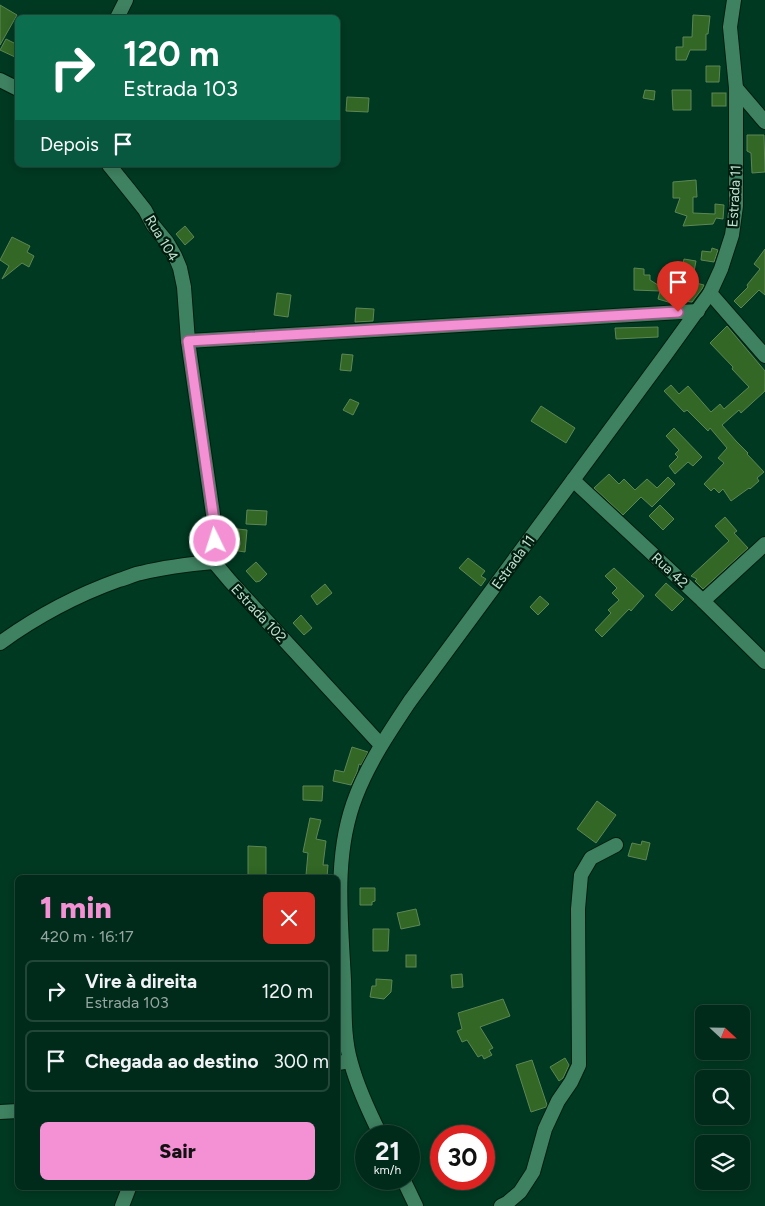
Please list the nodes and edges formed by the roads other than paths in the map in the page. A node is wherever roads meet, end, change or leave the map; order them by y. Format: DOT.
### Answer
graph roads {
  1 [pos="126,0"];
  2 [pos="734,0"];
  3 [pos="118,15"];
  4 [pos="0,80"];
  5 [pos="15,88"];
  6 [pos="736,88"];
  7 [pos="765,122"];
  8 [pos="111,167"];
  9 [pos="710,293"];
  10 [pos="698,310"];
  11 [pos="188,341"];
  12 [pos="765,356"];
  13 [pos="573,480"];
  14 [pos="765,544"];
  15 [pos="214,562"];
  16 [pos="703,601"];
  17 [pos="0,643"];
  18 [pos="765,662"];
  19 [pos="381,745"];
  20 [pos="616,845"];
  21 [pos="344,1062"];
  22 [pos="15,1111"];
  23 [pos="0,1112"];
  24 [pos="375,1125"];
  25 [pos="128,1190"];
  26 [pos="408,1190"];
  27 [pos="122,1206"];
  28 [pos="416,1206"];
  29 [pos="501,1206"];
  1 -- 3 [label="street"];
  2 -- 6 [label="street, Estrada 11"];
  4 -- 5 [label="street"];
  6 -- 7 [label="street"];
  6 -- 9 [label="street, Estrada 11"];
  8 -- 11 [label="street, Rua 104"];
  9 -- 10 [label="street, Estrada 11"];
  9 -- 12 [label="street"];
  10 -- 11 [label="street"];
  10 -- 13 [label="street, Estrada 11"];
  11 -- 15 [label="street, Rua 104"];
  13 -- 16 [label="street, Rua 42"];
  13 -- 19 [label="street, Estrada 11"];
  14 -- 16 [label="street"];
  15 -- 17 [label="street"];
  15 -- 19 [label="street, Estrada 102"];
  16 -- 18 [label="street, Rua 42"];
  19 -- 21 [label="street, Estrada 11"];
  20 -- 29 [label="street"];
  21 -- 24 [label="street, Estrada 11"];
  22 -- 23 [label="street"];
  25 -- 27 [label="street"];
  26 -- 28 [label="street"];
}
